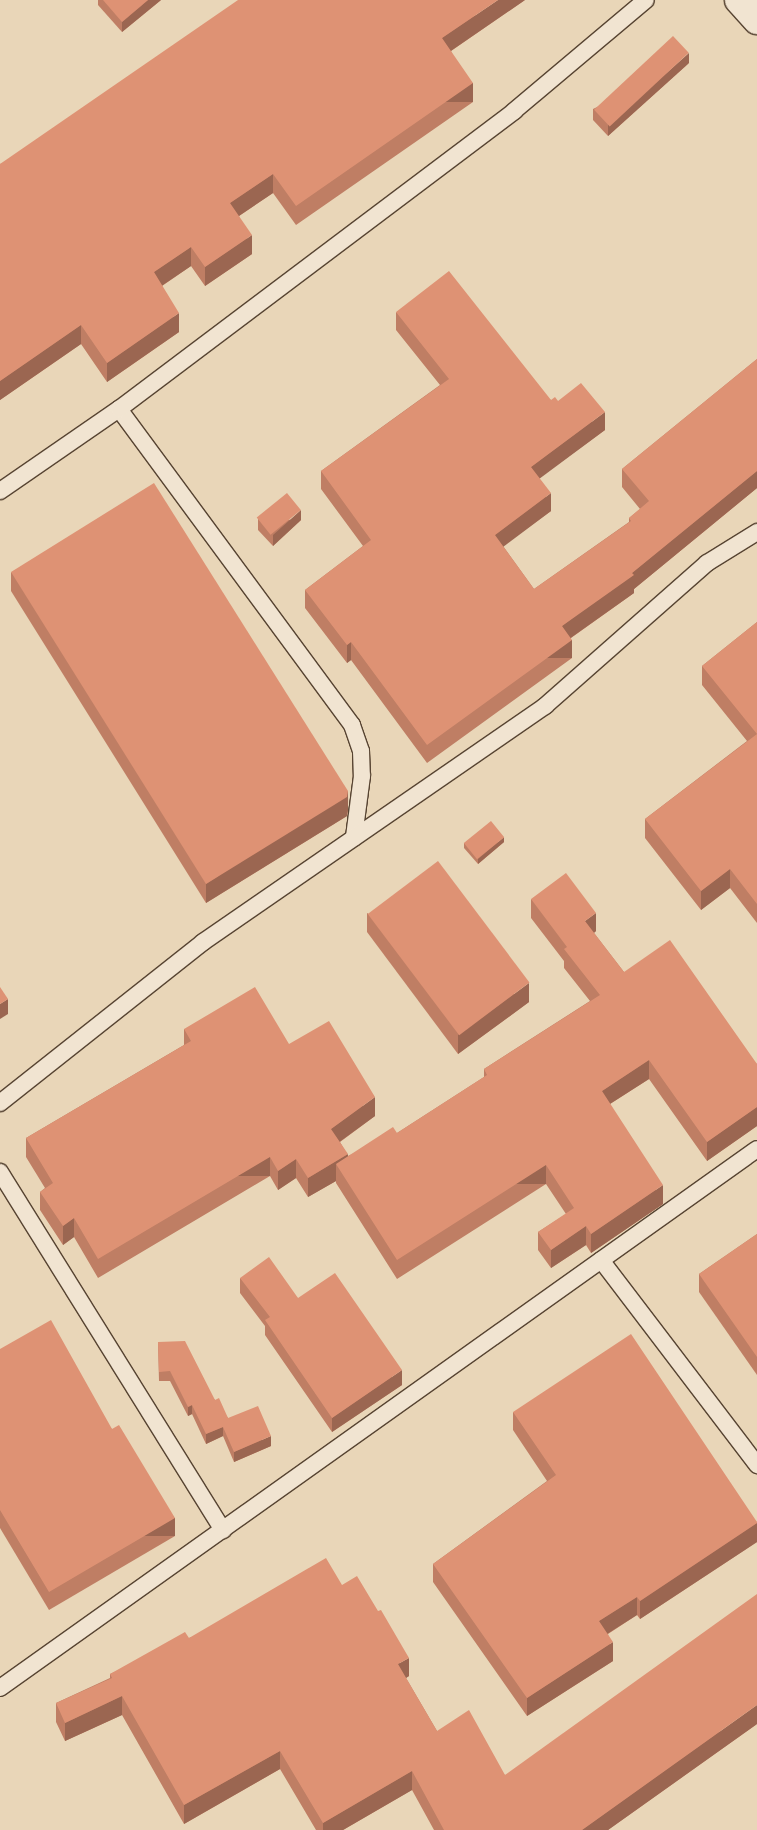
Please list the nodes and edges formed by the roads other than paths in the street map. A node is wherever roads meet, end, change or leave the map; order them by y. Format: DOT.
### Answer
graph roads {
  1 [pos="646,0"];
  2 [pos="739,0"];
  3 [pos="757,20"];
  4 [pos="120,409"];
  5 [pos="0,491"];
  6 [pos="757,532"];
  7 [pos="354,837"];
  8 [pos="0,1103"];
  9 [pos="757,1149"];
  10 [pos="0,1172"];
  11 [pos="601,1260"];
  12 [pos="757,1466"];
  13 [pos="223,1530"];
  14 [pos="0,1688"];
  1 -- 4 [label="lane"];
  2 -- 3 [label="street"];
  4 -- 5 [label="lane"];
  4 -- 7 [label="lane"];
  6 -- 7 [label="lane"];
  7 -- 8 [label="lane"];
  9 -- 11 [label="lane"];
  10 -- 13 [label="lane"];
  11 -- 12 [label="lane"];
  11 -- 13 [label="lane"];
  13 -- 14 [label="lane"];
}
